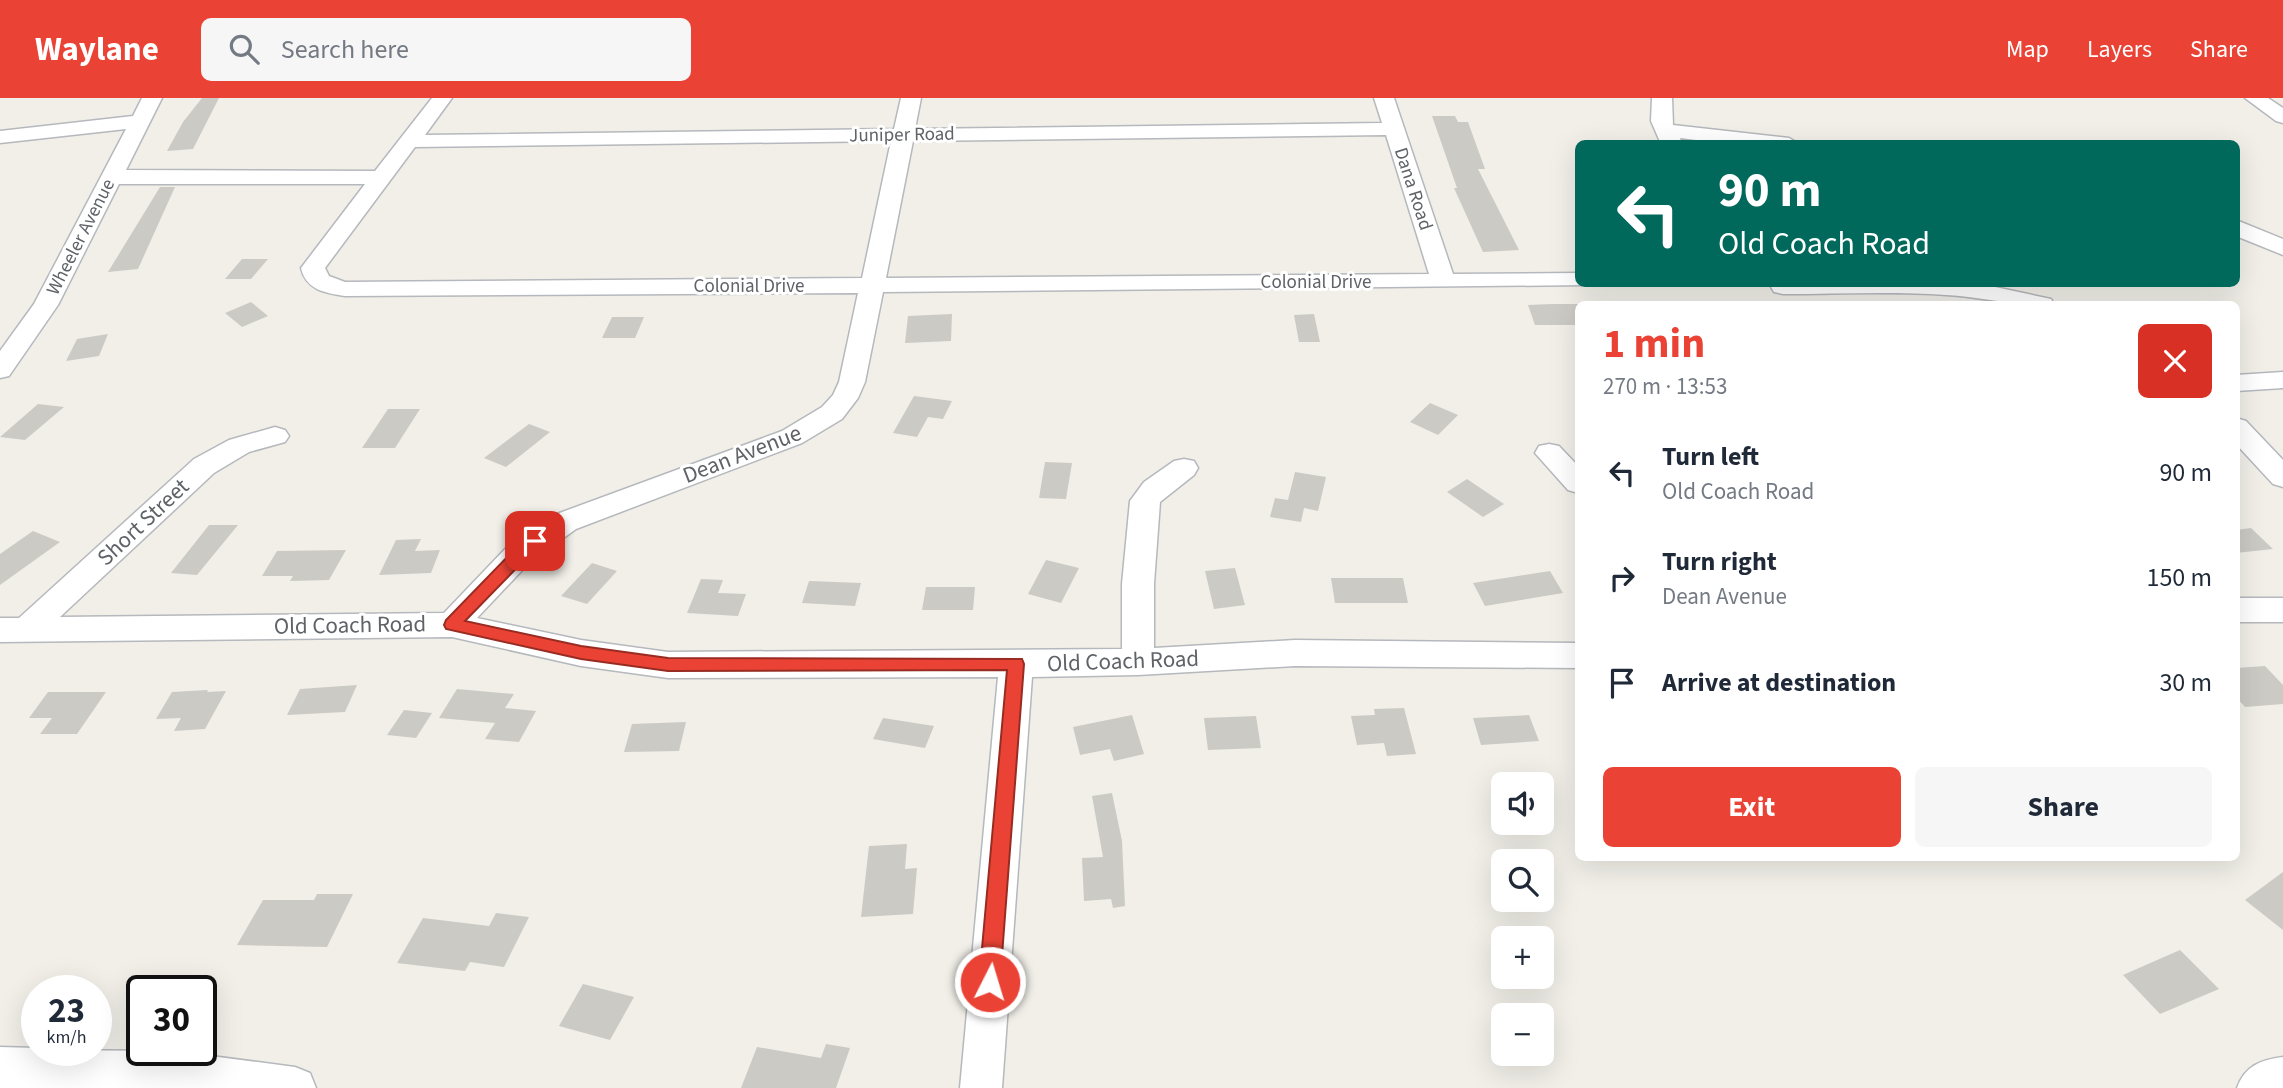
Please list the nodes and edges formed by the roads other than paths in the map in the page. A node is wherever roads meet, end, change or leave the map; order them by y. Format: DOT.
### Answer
graph roads {
  1 [pos="152,98"];
  2 [pos="442,98"];
  3 [pos="911,98"];
  4 [pos="1384,98"];
  5 [pos="1662,98"];
  6 [pos="2255,98"];
  7 [pos="2283,117"];
  8 [pos="140,121"];
  9 [pos="1394,130"];
  10 [pos="904,135"];
  11 [pos="1668,136"];
  12 [pos="0,137"];
  13 [pos="1728,140"];
  14 [pos="409,141"];
  15 [pos="111,177"];
  16 [pos="381,177"];
  17 [pos="2240,229"];
  18 [pos="2283,248"];
  19 [pos="1575,280"];
  20 [pos="1443,281"];
  21 [pos="872,285"];
  22 [pos="1787,292"];
  23 [pos="2029,301"];
  24 [pos="3,364"];
  25 [pos="2283,380"];
  26 [pos="2240,383"];
  27 [pos="2240,431"];
  28 [pos="275,436"];
  29 [pos="1549,453"];
  30 [pos="1184,468"];
  31 [pos="2283,477"];
  32 [pos="1575,480"];
  33 [pos="2240,610"];
  34 [pos="2283,610"];
  35 [pos="452,625"];
  36 [pos="13,630"];
  37 [pos="1575,656"];
  38 [pos="1138,663"];
  39 [pos="1016,664"];
  40 [pos="0,1068"];
  41 [pos="2283,1078"];
  42 [pos="295,1088"];
  43 [pos="981,1088"];
  44 [pos="2258,1088"];
  1 -- 8 [label="street, Wheeler Avenue"];
  2 -- 14 [label="street"];
  3 -- 10 [label="street, Dean Avenue"];
  4 -- 9 [label="street, Dana Road"];
  5 -- 11 [label="street"];
  6 -- 7 [label="street"];
  8 -- 12 [label="street"];
  8 -- 15 [label="street, Wheeler Avenue"];
  9 -- 10 [label="street, Juniper Road"];
  9 -- 20 [label="street, Dana Road"];
  10 -- 14 [label="street, Juniper Road"];
  10 -- 21 [label="street, Dean Avenue"];
  11 -- 13 [label="street"];
  14 -- 16 [label="street"];
  15 -- 16 [label="street"];
  15 -- 24 [label="street, Wheeler Avenue"];
  16 -- 21 [label="street, Colonial Drive"];
  17 -- 18 [label="street"];
  19 -- 20 [label="street, Colonial Drive"];
  20 -- 21 [label="street, Colonial Drive"];
  21 -- 35 [label="street, Dean Avenue"];
  22 -- 23 [label="street"];
  25 -- 26 [label="street"];
  27 -- 31 [label="street"];
  28 -- 36 [label="street, Short Street"];
  29 -- 32 [label="street"];
  30 -- 38 [label="street"];
  33 -- 34 [label="street"];
  35 -- 36 [label="street, Old Coach Road"];
  35 -- 39 [label="street, Old Coach Road"];
  37 -- 38 [label="street, Old Coach Road"];
  38 -- 39 [label="street, Old Coach Road"];
  39 -- 43 [label="street"];
  40 -- 42 [label="street"];
  41 -- 44 [label="street"];
}
